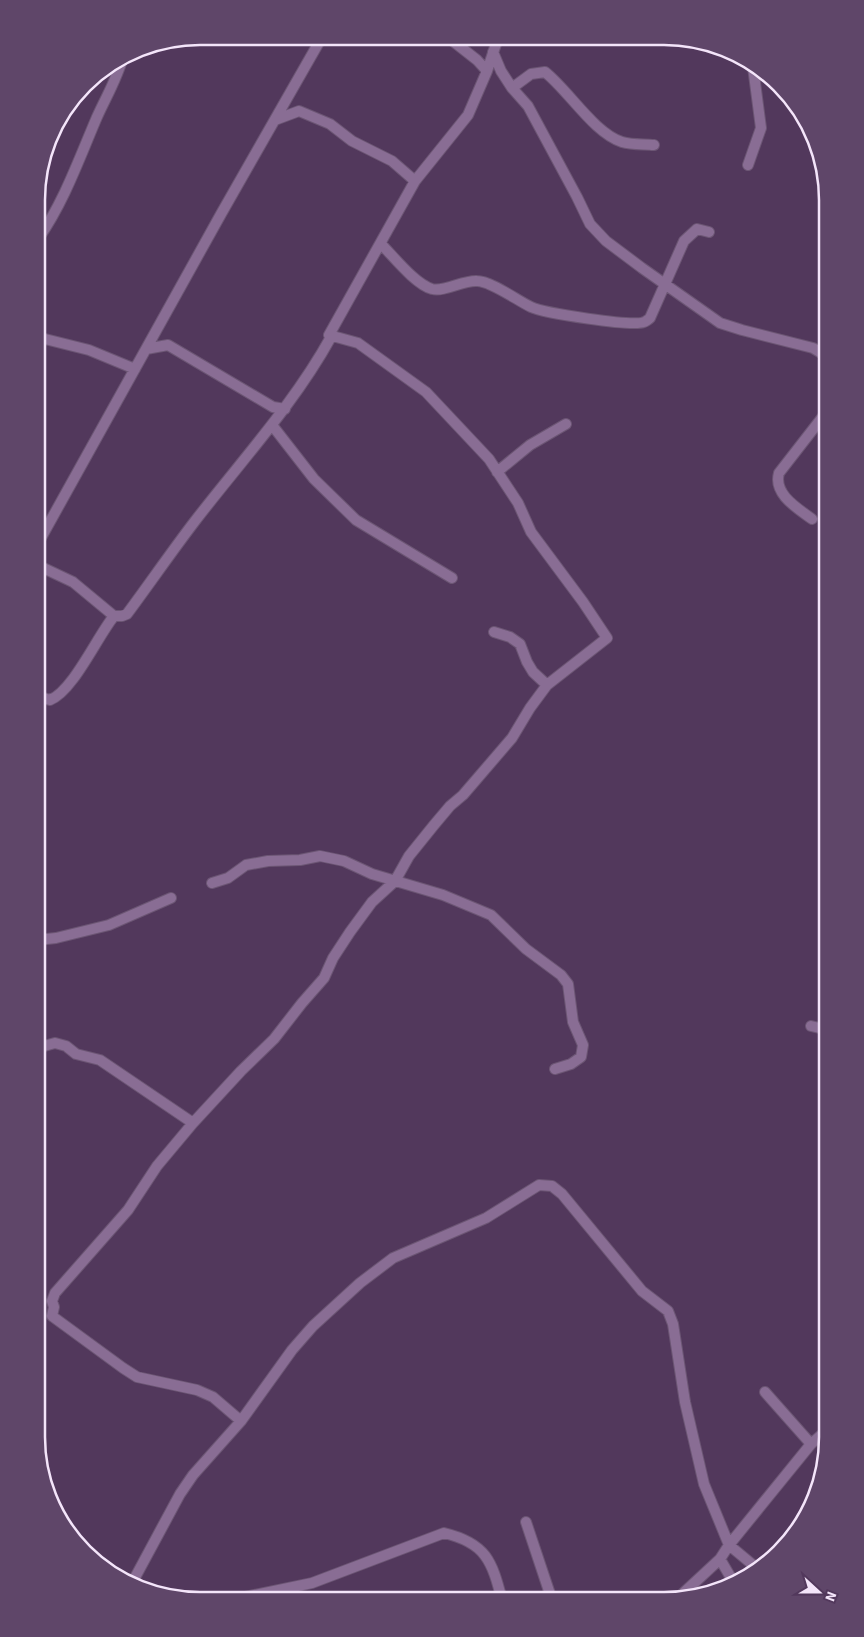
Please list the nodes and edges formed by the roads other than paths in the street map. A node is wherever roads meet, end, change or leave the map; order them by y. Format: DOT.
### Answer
graph roads {
  1 [pos="317,45"];
  2 [pos="458,45"];
  3 [pos="496,45"];
  4 [pos="493,52"];
  5 [pos="121,67"];
  6 [pos="487,71"];
  7 [pos="754,74"];
  8 [pos="512,88"];
  9 [pos="275,120"];
  10 [pos="654,145"];
  11 [pos="748,165"];
  12 [pos="415,181"];
  13 [pos="45,229"];
  14 [pos="710,232"];
  15 [pos="381,244"];
  16 [pos="664,284"];
  17 [pos="329,335"];
  18 [pos="45,339"];
  19 [pos="146,349"];
  20 [pos="819,352"];
  21 [pos="135,369"];
  22 [pos="273,407"];
  23 [pos="285,409"];
  24 [pos="275,422"];
  25 [pos="819,422"];
  26 [pos="566,424"];
  27 [pos="498,472"];
  28 [pos="812,519"];
  29 [pos="45,531"];
  30 [pos="45,569"];
  31 [pos="452,578"];
  32 [pos="114,616"];
  33 [pos="494,632"];
  34 [pos="547,685"];
  35 [pos="45,698"];
  36 [pos="395,881"];
  37 [pos="212,883"];
  38 [pos="171,898"];
  39 [pos="45,939"];
  40 [pos="811,1026"];
  41 [pos="819,1028"];
  42 [pos="45,1046"];
  43 [pos="555,1069"];
  44 [pos="192,1123"];
  45 [pos="765,1392"];
  46 [pos="242,1421"];
  47 [pos="819,1437"];
  48 [pos="811,1444"];
  49 [pos="526,1522"];
  50 [pos="729,1544"];
  51 [pos="720,1559"];
  52 [pos="752,1565"];
  53 [pos="730,1577"];
  54 [pos="135,1578"];
  55 [pos="686,1590"];
  56 [pos="274,1592"];
  57 [pos="500,1592"];
  58 [pos="549,1592"];
  1 -- 9 [label="street"];
  2 -- 6 [label="street"];
  3 -- 4 [label="street"];
  4 -- 6 [label="street"];
  4 -- 8 [label="street"];
  5 -- 13 [label="street"];
  6 -- 12 [label="street"];
  7 -- 11 [label="street"];
  8 -- 10 [label="street"];
  8 -- 16 [label="street"];
  9 -- 12 [label="street"];
  9 -- 19 [label="street"];
  12 -- 15 [label="street"];
  14 -- 16 [label="street"];
  15 -- 16 [label="street"];
  15 -- 17 [label="street"];
  16 -- 20 [label="street"];
  17 -- 23 [label="street"];
  17 -- 27 [label="street"];
  18 -- 21 [label="street"];
  19 -- 21 [label="street"];
  19 -- 22 [label="street"];
  21 -- 29 [label="street"];
  22 -- 23 [label="street"];
  22 -- 24 [label="street"];
  23 -- 24 [label="street"];
  24 -- 31 [label="street"];
  24 -- 32 [label="street"];
  25 -- 28 [label="street"];
  26 -- 27 [label="street"];
  27 -- 34 [label="street"];
  30 -- 32 [label="street"];
  32 -- 35 [label="street"];
  33 -- 34 [label="street"];
  34 -- 36 [label="street"];
  36 -- 37 [label="street"];
  36 -- 43 [label="street"];
  36 -- 44 [label="street"];
  38 -- 39 [label="street"];
  40 -- 41 [label="street"];
  42 -- 44 [label="street"];
  44 -- 46 [label="street"];
  45 -- 48 [label="street"];
  46 -- 50 [label="street"];
  46 -- 54 [label="street"];
  47 -- 48 [label="street"];
  48 -- 50 [label="street"];
  49 -- 58 [label="street"];
  50 -- 51 [label="street"];
  50 -- 52 [label="street"];
  51 -- 53 [label="street"];
  51 -- 55 [label="street"];
  56 -- 57 [label="street"];
}
